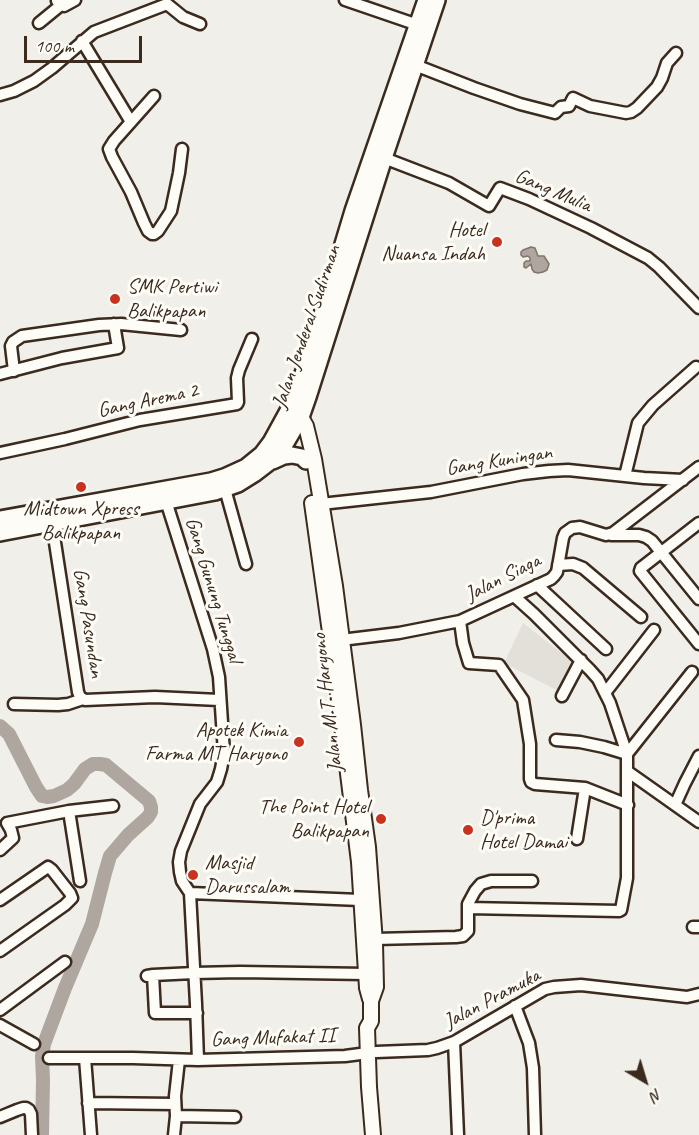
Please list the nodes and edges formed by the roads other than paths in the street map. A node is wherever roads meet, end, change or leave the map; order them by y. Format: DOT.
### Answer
graph roads {
  1 [pos="75,0"];
  2 [pos="345,0"];
  3 [pos="426,0"];
  4 [pos="437,0"];
  5 [pos="59,2"];
  6 [pos="167,2"];
  7 [pos="39,23"];
  8 [pos="200,24"];
  9 [pos="418,25"];
  10 [pos="82,41"];
  11 [pos="676,53"];
  12 [pos="415,65"];
  13 [pos="0,95"];
  14 [pos="154,96"];
  15 [pos="131,122"];
  16 [pos="182,149"];
  17 [pos="384,158"];
  18 [pos="699,307"];
  19 [pos="114,324"];
  20 [pos="182,330"];
  21 [pos="252,339"];
  22 [pos="696,367"];
  23 [pos="14,371"];
  24 [pos="0,374"];
  25 [pos="294,414"];
  26 [pos="287,428"];
  27 [pos="0,453"];
  28 [pos="306,460"];
  29 [pos="271,461"];
  30 [pos="699,467"];
  31 [pos="625,476"];
  32 [pos="683,480"];
  33 [pos="225,489"];
  34 [pos="166,501"];
  35 [pos="321,504"];
  36 [pos="0,519"];
  37 [pos="52,523"];
  38 [pos="699,523"];
  39 [pos="0,533"];
  40 [pos="606,535"];
  41 [pos="661,552"];
  42 [pos="246,564"];
  43 [pos="558,565"];
  44 [pos="537,585"];
  45 [pos="514,596"];
  46 [pos="699,598"];
  47 [pos="641,617"];
  48 [pos="460,621"];
  49 [pos="654,630"];
  50 [pos="341,640"];
  51 [pos="699,644"];
  52 [pos="606,649"];
  53 [pos="581,660"];
  54 [pos="692,672"];
  55 [pos="605,693"];
  56 [pos="562,696"];
  57 [pos="83,699"];
  58 [pos="219,700"];
  59 [pos="15,704"];
  60 [pos="556,740"];
  61 [pos="627,754"];
  62 [pos="699,756"];
  63 [pos="627,771"];
  64 [pos="585,789"];
  65 [pos="627,805"];
  66 [pos="675,805"];
  67 [pos="113,806"];
  68 [pos="69,811"];
  69 [pos="0,814"];
  70 [pos="699,822"];
  71 [pos="7,823"];
  72 [pos="577,839"];
  73 [pos="0,850"];
  74 [pos="532,881"];
  75 [pos="80,882"];
  76 [pos="190,893"];
  77 [pos="0,900"];
  78 [pos="360,900"];
  79 [pos="468,908"];
  80 [pos="375,939"];
  81 [pos="0,951"];
  82 [pos="65,962"];
  83 [pos="194,973"];
  84 [pos="366,974"];
  85 [pos="699,994"];
  86 [pos="371,1001"];
  87 [pos="515,1006"];
  88 [pos="0,1010"];
  89 [pos="197,1013"];
  90 [pos="0,1026"];
  91 [pos="454,1042"];
  92 [pos="34,1044"];
  93 [pos="372,1053"];
  94 [pos="49,1058"];
  95 [pos="85,1058"];
  96 [pos="179,1060"];
  97 [pos="198,1060"];
  98 [pos="88,1103"];
  99 [pos="175,1104"];
  100 [pos="176,1116"];
  101 [pos="0,1117"];
  102 [pos="235,1117"];
  103 [pos="32,1135"];
  104 [pos="91,1135"];
  105 [pos="174,1135"];
  106 [pos="373,1135"];
  107 [pos="380,1135"];
  108 [pos="458,1135"];
  109 [pos="535,1135"];
  1 -- 5 [label="street"];
  2 -- 9 [label="street"];
  3 -- 9 [label="highway, Jalan Jenderal Sudirman"];
  4 -- 12 [label="highway, Jalan Jenderal Sudirman"];
  5 -- 7 [label="street"];
  6 -- 8 [label="street"];
  6 -- 10 [label="street"];
  9 -- 25 [label="highway, Jalan Jenderal Sudirman"];
  10 -- 13 [label="street"];
  10 -- 15 [label="street"];
  11 -- 12 [label="street"];
  12 -- 17 [label="highway, Jalan Jenderal Sudirman"];
  14 -- 15 [label="street"];
  15 -- 16 [label="street"];
  17 -- 18 [label="street, Gang Mulia"];
  17 -- 25 [label="highway, Jalan Jenderal Sudirman"];
  19 -- 20 [label="street"];
  19 -- 23 [label="street"];
  19 -- 23 [label="street"];
  21 -- 27 [label="street, Gang Arema 2"];
  22 -- 31 [label="street"];
  23 -- 24 [label="street"];
  25 -- 26 [label="highway, Jalan Jenderal Sudirman"];
  25 -- 35 [label="main road, Jalan M.T. Haryono"];
  26 -- 28 [label="main road, Jalan M.T. Haryono"];
  26 -- 29 [label="highway, Jalan Jenderal Sudirman"];
  26 -- 36 [label="highway, Jalan Jenderal Sudirman"];
  28 -- 29 [label="highway"];
  28 -- 78 [label="main road, Jalan M.T. Haryono"];
  29 -- 33 [label="highway, Jalan Jenderal Sudirman"];
  30 -- 32 [label="street"];
  31 -- 32 [label="street, Gang Kuningan"];
  31 -- 35 [label="street, Gang Kuningan"];
  32 -- 40 [label="street"];
  33 -- 34 [label="highway, Jalan Jenderal Sudirman"];
  33 -- 42 [label="street"];
  34 -- 37 [label="highway, Jalan Jenderal Sudirman"];
  34 -- 58 [label="street, Gang Gunung Tunggal"];
  35 -- 50 [label="main road, Jalan M.T. Haryono"];
  37 -- 39 [label="highway, Jalan Jenderal Sudirman"];
  37 -- 57 [label="street, Gang Pasundan"];
  38 -- 41 [label="street"];
  40 -- 41 [label="street"];
  40 -- 43 [label="street, Jalan Siaga"];
  41 -- 46 [label="street"];
  41 -- 51 [label="street"];
  43 -- 44 [label="street, Jalan Siaga"];
  43 -- 47 [label="street"];
  44 -- 45 [label="street, Jalan Siaga"];
  44 -- 52 [label="street"];
  45 -- 48 [label="street, Jalan Siaga"];
  45 -- 53 [label="street"];
  48 -- 50 [label="street, Jalan Siaga"];
  48 -- 64 [label="street"];
  49 -- 55 [label="street"];
  50 -- 80 [label="main road, Jalan M.T. Haryono"];
  53 -- 55 [label="street"];
  53 -- 56 [label="street"];
  54 -- 61 [label="street"];
  55 -- 61 [label="street"];
  57 -- 58 [label="street, Gang Pasundan"];
  57 -- 59 [label="street"];
  58 -- 76 [label="street, Gang Gunung Tunggal"];
  60 -- 61 [label="street"];
  61 -- 63 [label="street"];
  62 -- 66 [label="street"];
  63 -- 65 [label="street"];
  63 -- 66 [label="street"];
  64 -- 65 [label="street"];
  64 -- 72 [label="street"];
  65 -- 79 [label="street"];
  66 -- 70 [label="street"];
  67 -- 68 [label="street"];
  68 -- 71 [label="street"];
  68 -- 75 [label="street"];
  69 -- 71 [label="street"];
  71 -- 73 [label="street"];
  74 -- 79 [label="street"];
  76 -- 78 [label="street"];
  76 -- 83 [label="street, Gang Gunung Tunggal"];
  77 -- 81 [label="street"];
  78 -- 84 [label="main road, Jalan M.T. Haryono"];
  79 -- 80 [label="street"];
  80 -- 86 [label="main road, Jalan M.T. Haryono"];
  82 -- 88 [label="street"];
  83 -- 84 [label="street"];
  83 -- 89 [label="street, Gang Gunung Tunggal"];
  83 -- 89 [label="street"];
  84 -- 86 [label="main road, Jalan M.T. Haryono"];
  85 -- 87 [label="street, Jalan Pramuka"];
  86 -- 93 [label="main road, Jalan M.T. Haryono"];
  87 -- 91 [label="street, Jalan Pramuka"];
  87 -- 109 [label="street"];
  89 -- 97 [label="street, Gang Gunung Tunggal"];
  90 -- 92 [label="street"];
  91 -- 93 [label="street, Jalan Pramuka"];
  91 -- 108 [label="street"];
  93 -- 97 [label="street, Gang Mufakat II"];
  93 -- 106 [label="main road, Jalan M.T. Haryono"];
  93 -- 107 [label="main road, Jalan M.T. Haryono"];
  94 -- 95 [label="street, Gang Mufakat II"];
  95 -- 96 [label="street, Gang Mufakat II"];
  95 -- 98 [label="street"];
  96 -- 97 [label="street, Gang Mufakat II"];
  96 -- 99 [label="street"];
  98 -- 99 [label="street"];
  98 -- 104 [label="street"];
  99 -- 100 [label="street"];
  100 -- 102 [label="street"];
  100 -- 105 [label="street"];
  101 -- 103 [label="street"];
}
